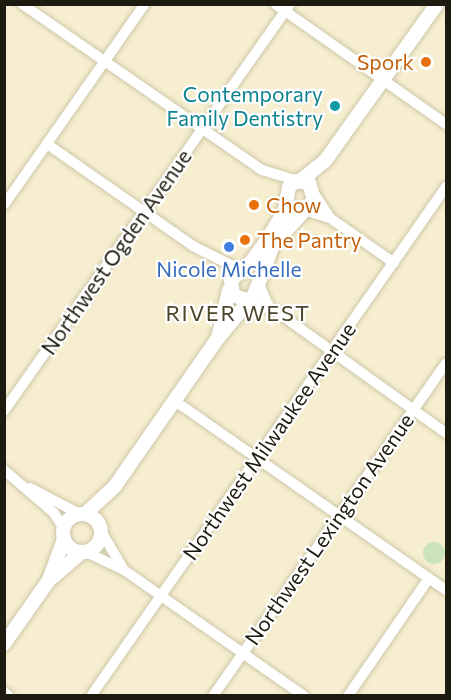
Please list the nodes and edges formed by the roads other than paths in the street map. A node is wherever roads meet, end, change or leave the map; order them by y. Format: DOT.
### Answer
graph roads {
  1 [pos="22,4"];
  2 [pos="145,4"];
  3 [pos="276,4"];
  4 [pos="433,7"];
  5 [pos="288,8"];
  6 [pos="105,62"];
  7 [pos="383,80"];
  8 [pos="447,124"];
  9 [pos="203,128"];
  10 [pos="47,144"];
  11 [pos="326,161"];
  12 [pos="274,175"];
  13 [pos="298,181"];
  14 [pos="447,187"];
  15 [pos="314,193"];
  16 [pos="286,198"];
  17 [pos="4,205"];
  18 [pos="302,210"];
  19 [pos="144,212"];
  20 [pos="330,218"];
  21 [pos="217,261"];
  22 [pos="394,263"];
  23 [pos="243,270"];
  24 [pos="260,281"];
  25 [pos="229,287"];
  26 [pos="246,300"];
  27 [pos="269,307"];
  28 [pos="218,338"];
  29 [pos="332,352"];
  30 [pos="447,363"];
  31 [pos="175,401"];
  32 [pos="414,410"];
  33 [pos="4,411"];
  34 [pos="447,433"];
  35 [pos="257,458"];
  36 [pos="4,470"];
  37 [pos="25,485"];
  38 [pos="115,486"];
  39 [pos="83,514"];
  40 [pos="338,515"];
  41 [pos="101,528"];
  42 [pos="64,534"];
  43 [pos="84,552"];
  44 [pos="123,570"];
  45 [pos="429,578"];
  46 [pos="49,580"];
  47 [pos="447,590"];
  48 [pos="160,595"];
  49 [pos="4,644"];
  50 [pos="242,653"];
  51 [pos="4,692"];
  52 [pos="9,696"];
  53 [pos="91,696"];
  54 [pos="213,696"];
  55 [pos="304,696"];
  56 [pos="348,696"];
  1 -- 6 [label="street"];
  2 -- 6 [label="street"];
  3 -- 5 [label="street"];
  4 -- 7 [label="main road"];
  5 -- 7 [label="street"];
  5 -- 9 [label="street, Northwest Ogden Avenue"];
  6 -- 9 [label="street"];
  6 -- 10 [label="street"];
  7 -- 8 [label="street"];
  7 -- 11 [label="main road"];
  9 -- 12 [label="street"];
  9 -- 19 [label="street, Northwest Ogden Avenue"];
  10 -- 17 [label="street"];
  10 -- 19 [label="street"];
  11 -- 13 [label="main road"];
  11 -- 15 [label="main road"];
  12 -- 13 [label="street"];
  12 -- 16 [label="street"];
  13 -- 15 [label="main road"];
  13 -- 16 [label="main road"];
  14 -- 22 [label="street, Northwest Milwaukee Avenue"];
  15 -- 18 [label="main road"];
  15 -- 20 [label="street"];
  16 -- 23 [label="main road"];
  18 -- 20 [label="street"];
  18 -- 24 [label="main road"];
  19 -- 21 [label="street"];
  19 -- 33 [label="street, Northwest Ogden Avenue"];
  20 -- 22 [label="street"];
  21 -- 23 [label="street"];
  21 -- 25 [label="street"];
  22 -- 29 [label="street, Northwest Milwaukee Avenue"];
  23 -- 25 [label="main road"];
  24 -- 26 [label="main road"];
  24 -- 27 [label="street"];
  25 -- 26 [label="main road"];
  25 -- 28 [label="main road"];
  26 -- 27 [label="street"];
  26 -- 28 [label="main road"];
  27 -- 29 [label="street"];
  28 -- 31 [label="main road"];
  29 -- 32 [label="street"];
  29 -- 35 [label="street, Northwest Milwaukee Avenue"];
  30 -- 32 [label="street, Northwest Lexington Avenue"];
  31 -- 35 [label="street"];
  31 -- 38 [label="main road"];
  32 -- 34 [label="street"];
  32 -- 40 [label="street, Northwest Lexington Avenue"];
  35 -- 40 [label="street"];
  35 -- 48 [label="street, Northwest Milwaukee Avenue"];
  36 -- 37 [label="street"];
  37 -- 39 [label="street"];
  37 -- 42 [label="street"];
  38 -- 39 [label="main road"];
  38 -- 41 [label="main road"];
  39 -- 41 [label="main road"];
  39 -- 42 [label="main road"];
  40 -- 45 [label="street"];
  40 -- 50 [label="street, Northwest Lexington Avenue"];
  41 -- 43 [label="main road"];
  41 -- 44 [label="street"];
  42 -- 43 [label="main road"];
  42 -- 46 [label="main road"];
  43 -- 44 [label="street"];
  43 -- 46 [label="main road"];
  44 -- 48 [label="street"];
  45 -- 47 [label="street"];
  45 -- 56 [label="street"];
  46 -- 49 [label="main road"];
  48 -- 50 [label="street"];
  48 -- 53 [label="street, Northwest Milwaukee Avenue"];
  50 -- 54 [label="street, Northwest Lexington Avenue"];
  50 -- 55 [label="street"];
  51 -- 52 [label="street"];
}
